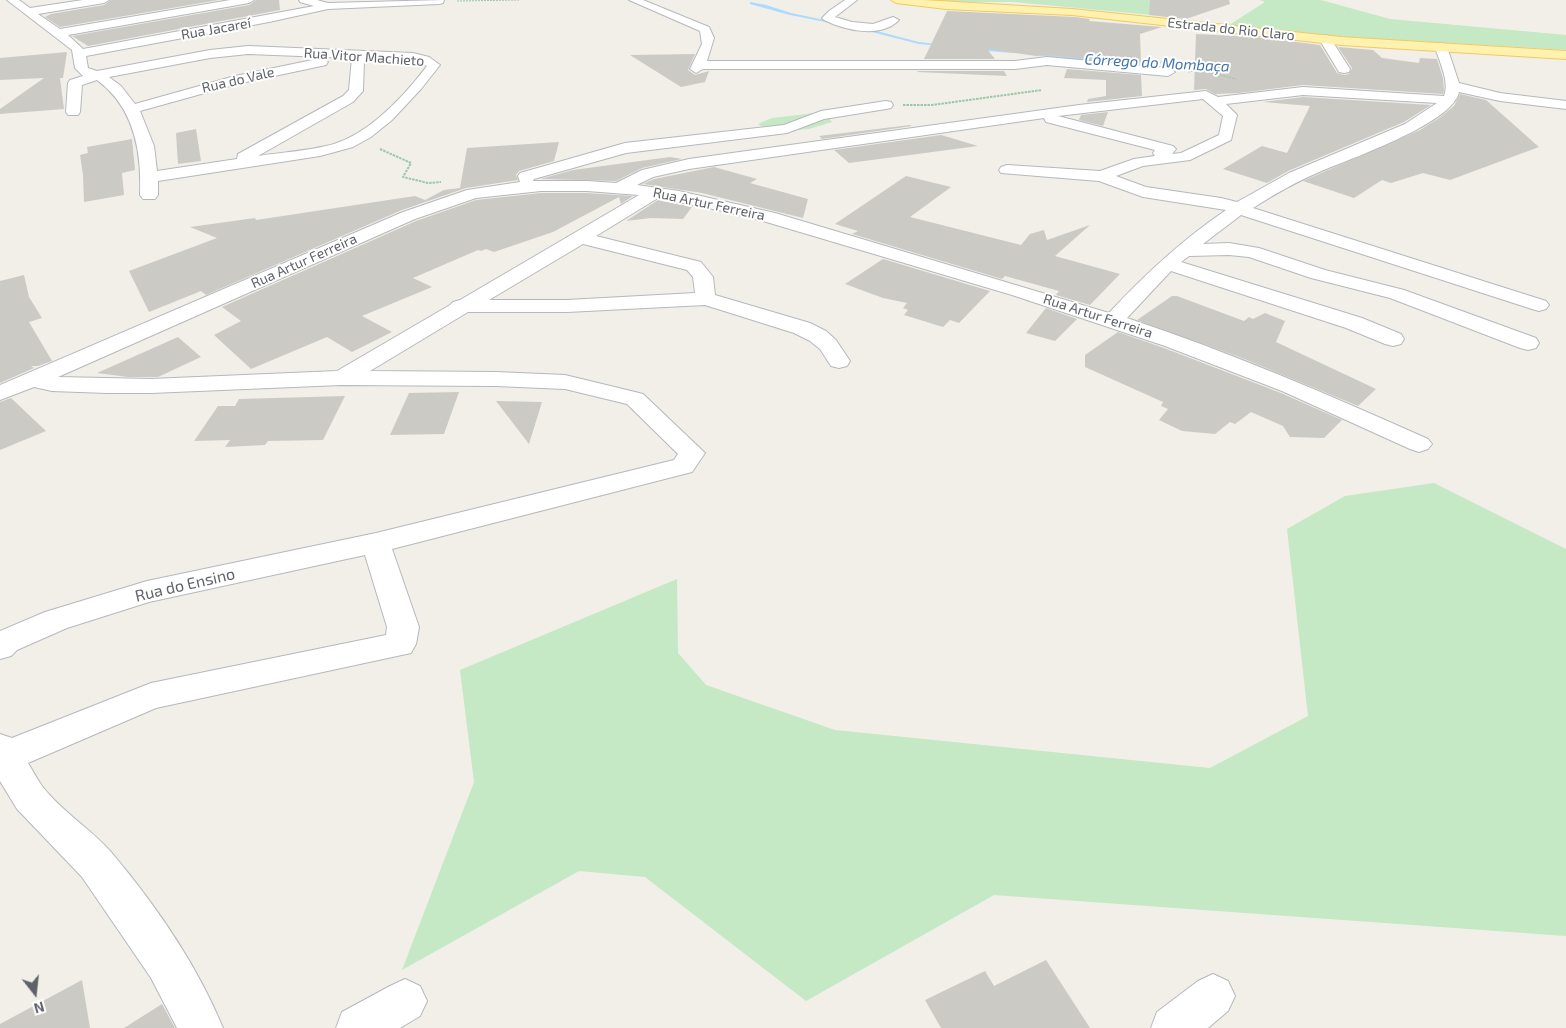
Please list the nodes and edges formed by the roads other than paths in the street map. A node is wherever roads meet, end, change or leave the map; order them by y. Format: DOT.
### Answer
graph roads {
  1 [pos="12,0"];
  2 [pos="104,0"];
  3 [pos="249,0"];
  4 [pos="304,0"];
  5 [pos="634,0"];
  6 [pos="852,0"];
  7 [pos="896,0"];
  8 [pos="438,2"];
  9 [pos="328,6"];
  10 [pos="27,12"];
  11 [pos="893,20"];
  12 [pos="57,33"];
  13 [pos="1324,39"];
  14 [pos="1441,47"];
  15 [pos="79,53"];
  16 [pos="352,55"];
  17 [pos="1566,56"];
  18 [pos="1344,68"];
  19 [pos="1168,72"];
  20 [pos="97,75"];
  21 [pos="1450,93"];
  22 [pos="1215,101"];
  23 [pos="886,105"];
  24 [pos="1566,105"];
  25 [pos="132,109"];
  26 [pos="73,112"];
  27 [pos="1034,115"];
  28 [pos="1172,157"];
  29 [pos="231,165"];
  30 [pos="1007,170"];
  31 [pos="150,176"];
  32 [pos="1101,176"];
  33 [pos="525,187"];
  34 [pos="621,187"];
  35 [pos="657,192"];
  36 [pos="148,195"];
  37 [pos="1238,210"];
  38 [pos="579,237"];
  39 [pos="1183,250"];
  40 [pos="1168,264"];
  41 [pos="705,299"];
  42 [pos="1539,305"];
  43 [pos="460,306"];
  44 [pos="1114,320"];
  45 [pos="1393,339"];
  46 [pos="1528,344"];
  47 [pos="839,362"];
  48 [pos="342,378"];
  49 [pos="31,380"];
  50 [pos="0,393"];
  51 [pos="1419,444"];
  52 [pos="376,543"];
  53 [pos="0,647"];
  54 [pos="2,753"];
  55 [pos="1213,996"];
  56 [pos="405,1001"];
  57 [pos="201,1028"];
  58 [pos="358,1028"];
  59 [pos="1173,1028"];
  1 -- 10 [label="street"];
  2 -- 10 [label="street"];
  3 -- 12 [label="street"];
  4 -- 9 [label="street"];
  5 -- 19 [label="street"];
  6 -- 11 [label="street"];
  7 -- 13 [label="main road, Estrada do Rio Claro"];
  8 -- 9 [label="street"];
  9 -- 15 [label="street, Rua Jacareí"];
  10 -- 12 [label="street"];
  12 -- 15 [label="street"];
  13 -- 14 [label="main road, Estrada do Rio Claro"];
  13 -- 18 [label="street"];
  14 -- 17 [label="main road, Estrada do Rio Claro"];
  14 -- 21 [label="street"];
  15 -- 20 [label="street"];
  16 -- 20 [label="street, Rua Vitor Machieto"];
  16 -- 25 [label="street, Rua do Vale"];
  16 -- 29 [label="street"];
  16 -- 29 [label="street, Rua Vitor Machieto"];
  20 -- 25 [label="street"];
  20 -- 26 [label="street, Rua Vitor Machieto"];
  21 -- 22 [label="street"];
  21 -- 24 [label="street"];
  21 -- 37 [label="street"];
  22 -- 27 [label="street"];
  22 -- 28 [label="street"];
  23 -- 33 [label="street"];
  25 -- 31 [label="street"];
  27 -- 28 [label="street"];
  27 -- 34 [label="street"];
  28 -- 32 [label="street"];
  29 -- 31 [label="street, Rua Vitor Machieto"];
  30 -- 32 [label="street"];
  31 -- 36 [label="street"];
  32 -- 37 [label="street"];
  33 -- 34 [label="street, Rua Artur Ferreira"];
  33 -- 49 [label="street, Rua Artur Ferreira"];
  34 -- 35 [label="street, Rua Artur Ferreira"];
  35 -- 38 [label="street"];
  35 -- 44 [label="street, Rua Artur Ferreira"];
  37 -- 39 [label="street"];
  37 -- 42 [label="street"];
  38 -- 41 [label="street"];
  38 -- 43 [label="street"];
  39 -- 40 [label="street"];
  39 -- 46 [label="street"];
  40 -- 44 [label="street"];
  40 -- 45 [label="street"];
  41 -- 43 [label="street"];
  41 -- 47 [label="street"];
  43 -- 48 [label="street"];
  44 -- 51 [label="street, Rua Artur Ferreira"];
  48 -- 49 [label="street"];
  48 -- 52 [label="street, Rua do Ensino"];
  49 -- 50 [label="street, Rua Artur Ferreira"];
  52 -- 53 [label="street, Rua do Ensino"];
  52 -- 54 [label="street"];
  54 -- 57 [label="street"];
  55 -- 59 [label="street"];
  56 -- 58 [label="street"];
}
